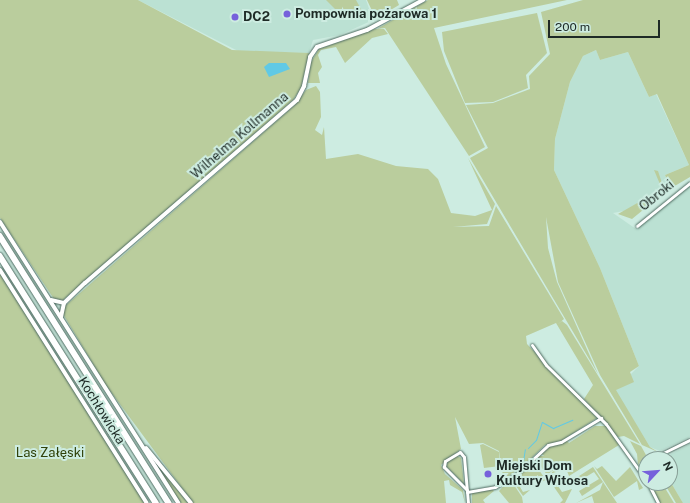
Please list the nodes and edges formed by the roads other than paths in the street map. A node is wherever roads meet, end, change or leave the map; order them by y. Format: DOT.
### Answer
graph roads {
  1 [pos="423,0"];
  2 [pos="690,183"];
  3 [pos="0,222"];
  4 [pos="637,226"];
  5 [pos="0,236"];
  6 [pos="0,256"];
  7 [pos="0,270"];
  8 [pos="48,298"];
  9 [pos="64,303"];
  10 [pos="61,317"];
  11 [pos="532,345"];
  12 [pos="601,418"];
  13 [pos="134,432"];
  14 [pos="690,440"];
  15 [pos="667,451"];
  16 [pos="638,468"];
  17 [pos="467,491"];
  18 [pos="652,491"];
  19 [pos="147,503"];
  20 [pos="156,503"];
  21 [pos="169,503"];
  22 [pos="178,503"];
  23 [pos="191,503"];
  24 [pos="468,503"];
  25 [pos="658,503"];
  1 -- 9 [label="street, Wilhelma Kollmanna"];
  2 -- 4 [label="street, Obroki"];
  3 -- 8 [label="street, Kochłowicka"];
  5 -- 21 [label="highway"];
  6 -- 20 [label="highway"];
  7 -- 19 [label="street, Kochłowicka"];
  8 -- 9 [label="street"];
  8 -- 10 [label="street, Kochłowicka"];
  9 -- 10 [label="street"];
  10 -- 13 [label="street, Kochłowicka"];
  11 -- 12 [label="street"];
  12 -- 16 [label="street"];
  12 -- 17 [label="street"];
  13 -- 22 [label="street, Kochłowicka"];
  13 -- 23 [label="street"];
  14 -- 15 [label="street"];
  17 -- 17 [label="street"];
  17 -- 24 [label="street"];
  18 -- 25 [label="street"];
}
